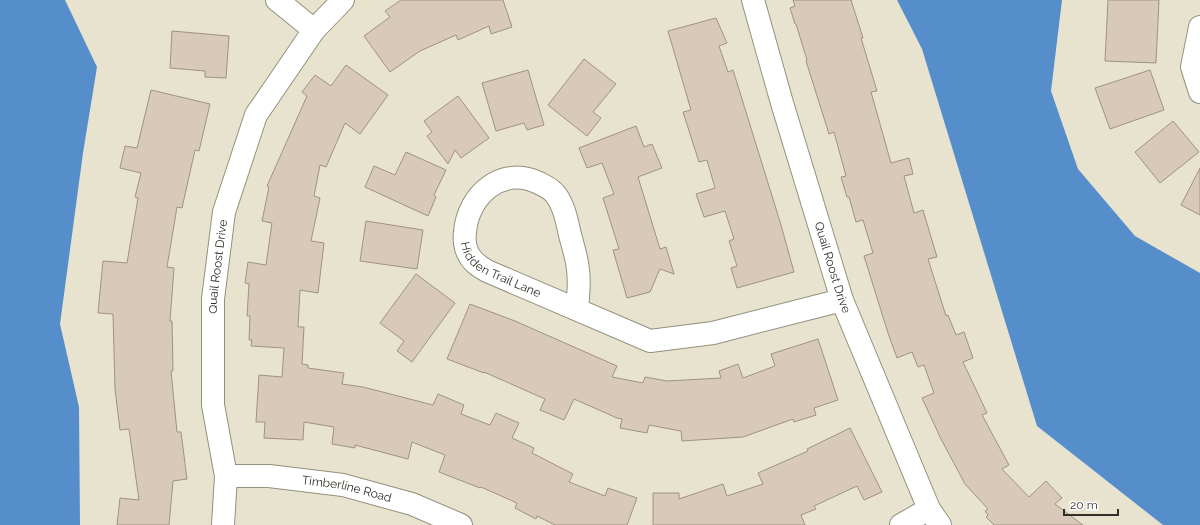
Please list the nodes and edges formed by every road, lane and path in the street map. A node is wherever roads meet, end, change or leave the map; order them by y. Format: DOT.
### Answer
graph roads {
  1 [pos="277,0"];
  2 [pos="343,0"];
  3 [pos="753,0"];
  4 [pos="1200,27"];
  5 [pos="314,30"];
  6 [pos="1200,92"];
  7 [pos="842,300"];
  8 [pos="577,310"];
  9 [pos="226,476"];
  10 [pos="934,517"];
  11 [pos="223,525"];
  12 [pos="461,525"];
  13 [pos="901,525"];
  1 -- 5 [label="street"];
  2 -- 5 [label="street, Quail Roost Drive"];
  3 -- 7 [label="street, Quail Roost Drive"];
  4 -- 6 [label="street"];
  5 -- 9 [label="street, Quail Roost Drive"];
  7 -- 8 [label="street, Hidden Trail Lane"];
  7 -- 10 [label="street, Quail Roost Drive"];
  8 -- 8 [label="street, Hidden Trail Lane"];
  9 -- 11 [label="street, Quail Roost Drive"];
  9 -- 12 [label="street, Timberline Road"];
  10 -- 13 [label="street"];
}
